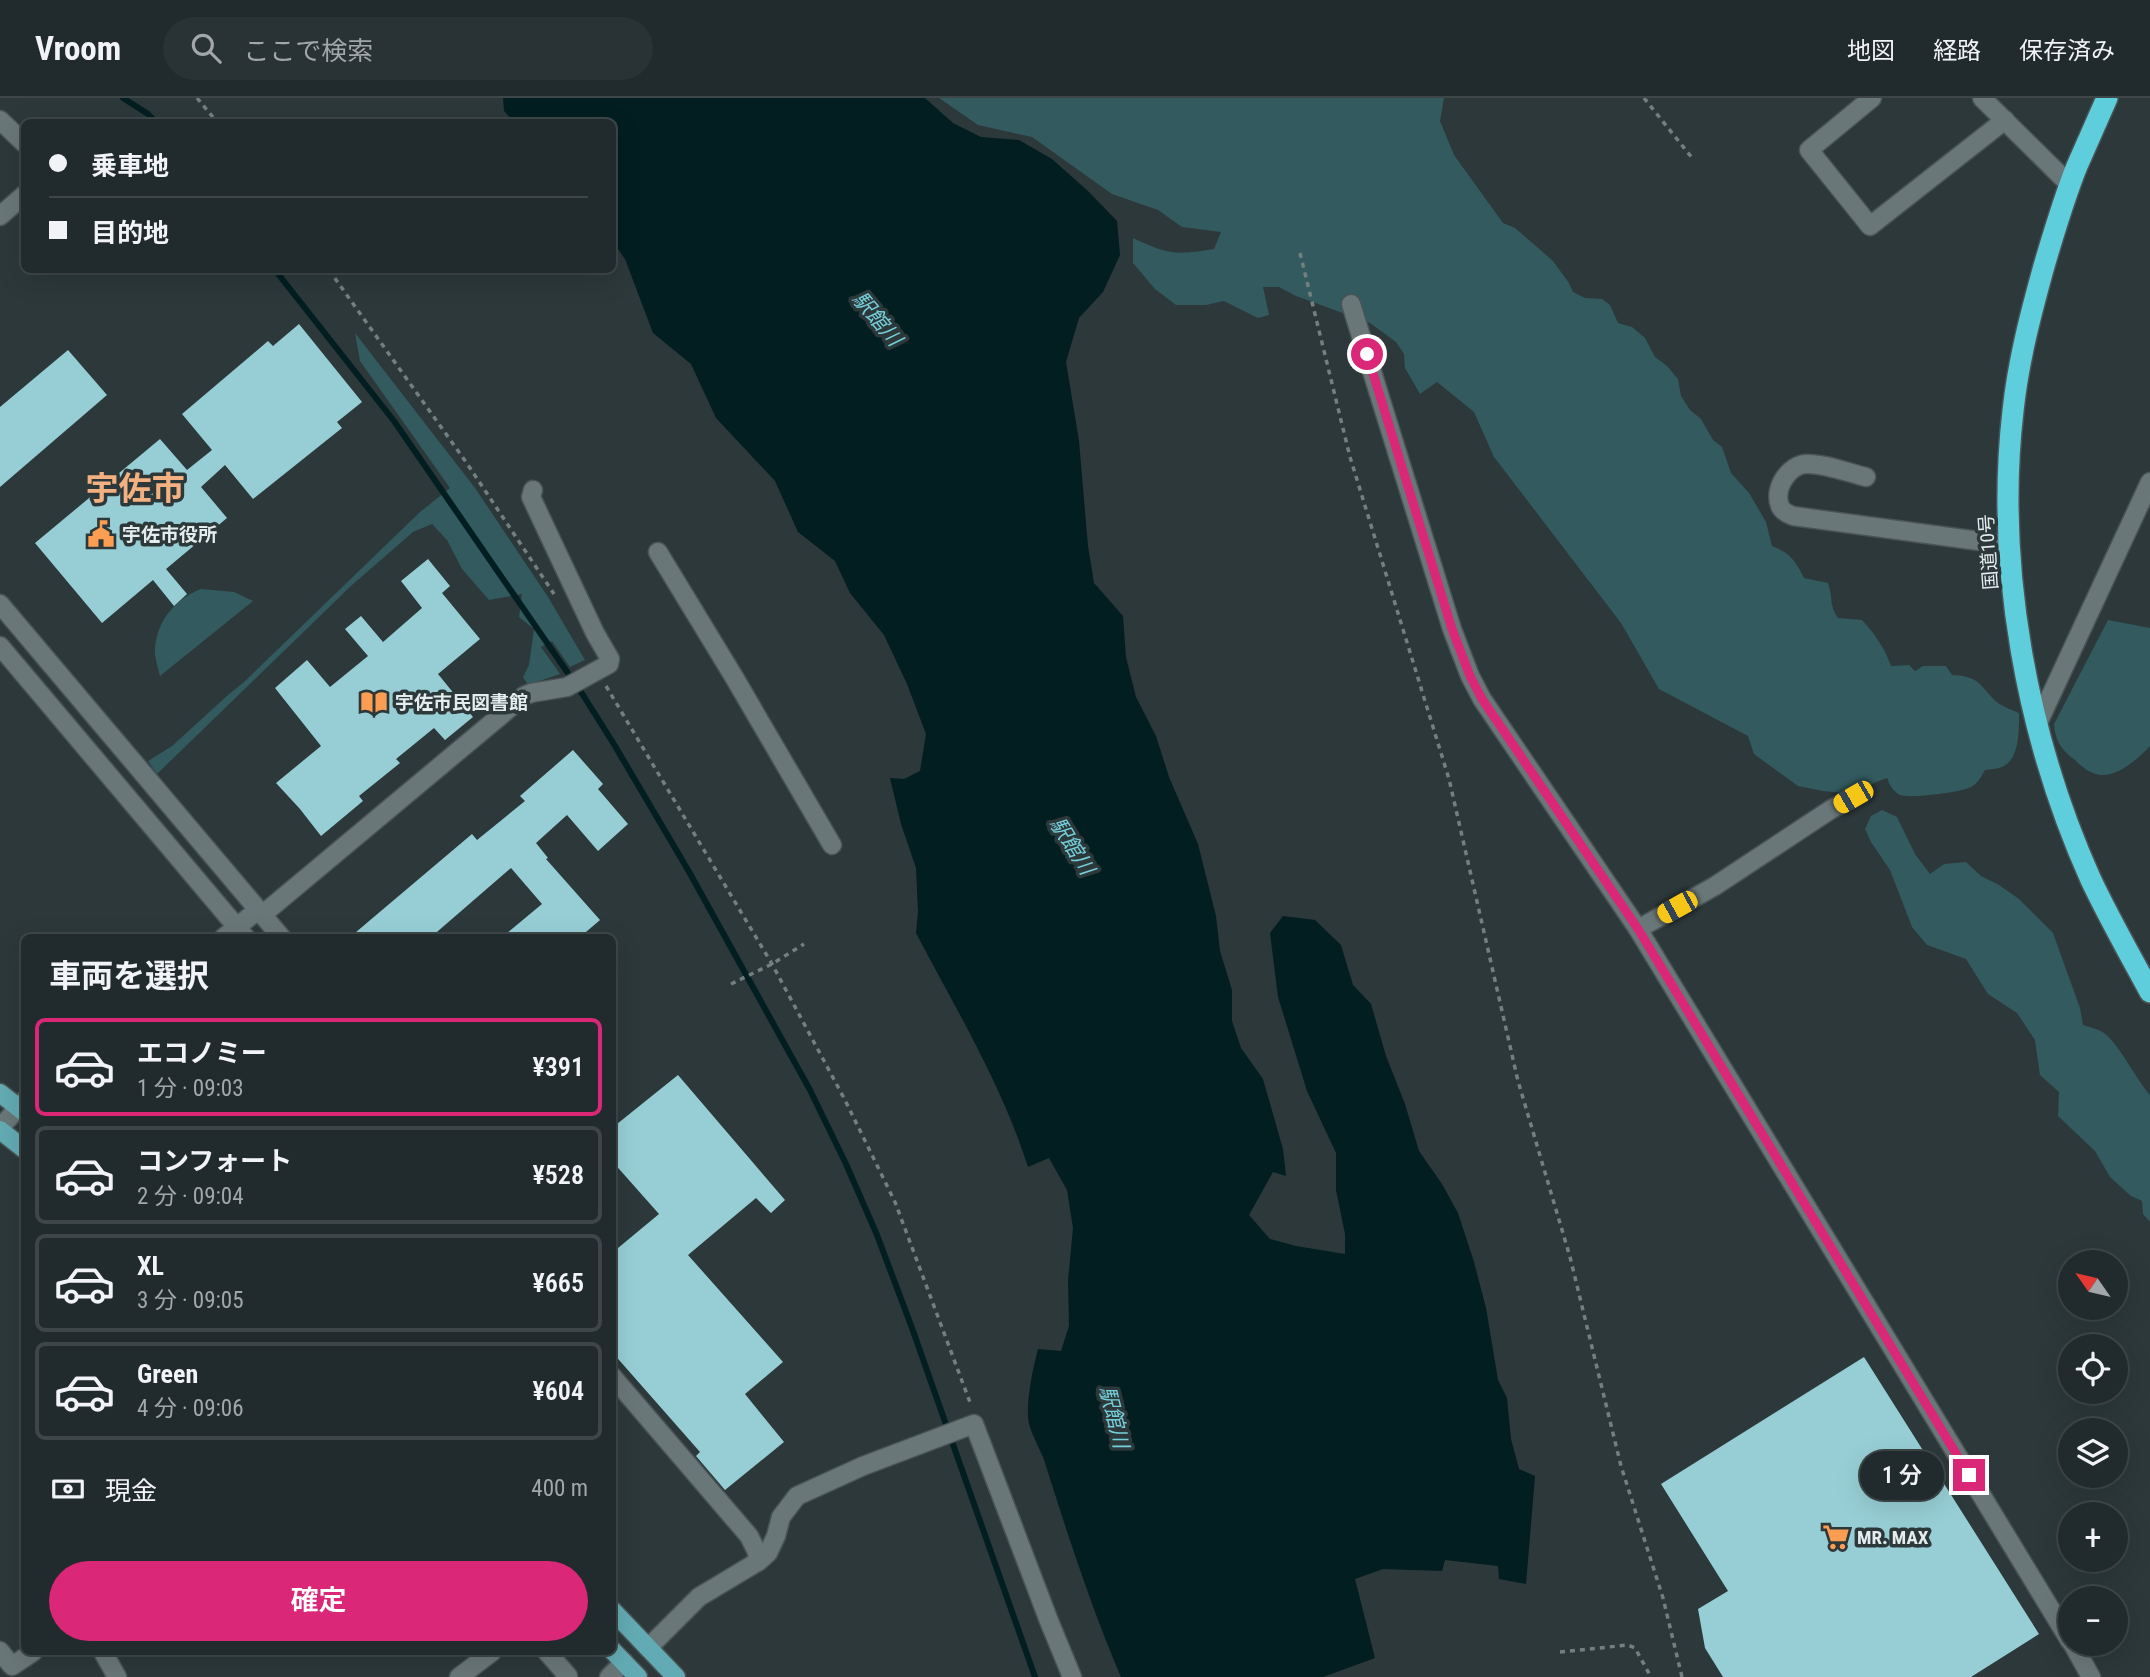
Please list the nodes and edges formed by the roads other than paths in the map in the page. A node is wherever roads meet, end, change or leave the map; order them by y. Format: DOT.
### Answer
graph roads {
  1 [pos="1872,98"];
  2 [pos="1982,98"];
  3 [pos="2107,98"];
  4 [pos="0,120"];
  5 [pos="2005,120"];
  6 [pos="21,140"];
  7 [pos="2070,185"];
  8 [pos="21,198"];
  9 [pos="0,216"];
  10 [pos="1351,304"];
  11 [pos="1866,477"];
  12 [pos="2150,482"];
  13 [pos="533,490"];
  14 [pos="2009,545"];
  15 [pos="658,552"];
  16 [pos="0,604"];
  17 [pos="0,646"];
  18 [pos="2038,723"];
  19 [pos="1853,797"];
  20 [pos="832,845"];
  21 [pos="260,912"];
  22 [pos="1638,929"];
  23 [pos="235,934"];
  24 [pos="279,934"];
  25 [pos="2150,992"];
  26 [pos="0,1093"];
  27 [pos="21,1106"];
  28 [pos="21,1108"];
  29 [pos="0,1129"];
  30 [pos="21,1146"];
  31 [pos="616,1381"];
  32 [pos="758,1561"];
  33 [pos="616,1614"];
  34 [pos="2058,1621"];
  35 [pos="648,1648"];
  36 [pos="0,1651"];
  37 [pos="29,1655"];
  38 [pos="105,1655"];
  39 [pos="488,1655"];
  40 [pos="550,1655"];
  41 [pos="618,1656"];
  42 [pos="2079,1656"];
  43 [pos="6,1671"];
  44 [pos="568,1676"];
  45 [pos="117,1677"];
  46 [pos="459,1677"];
  47 [pos="609,1677"];
  48 [pos="638,1677"];
  49 [pos="676,1677"];
  50 [pos="1072,1677"];
  51 [pos="2091,1677"];
  1 -- 5 [label="street"];
  2 -- 5 [label="street"];
  3 -- 7 [label="highway, 国道10号"];
  4 -- 6 [label="street"];
  5 -- 7 [label="street"];
  7 -- 14 [label="highway, 国道10号"];
  8 -- 9 [label="street"];
  10 -- 22 [label="street"];
  11 -- 14 [label="street"];
  12 -- 18 [label="street"];
  13 -- 21 [label="street"];
  14 -- 18 [label="highway, 国道10号"];
  15 -- 20 [label="street"];
  16 -- 21 [label="street"];
  17 -- 23 [label="street"];
  18 -- 25 [label="highway, 国道10号"];
  19 -- 22 [label="street"];
  21 -- 23 [label="street"];
  21 -- 24 [label="street"];
  22 -- 34 [label="street"];
  26 -- 27 [label="main road"];
  28 -- 29 [label="street"];
  29 -- 30 [label="main road"];
  31 -- 32 [label="street"];
  32 -- 35 [label="street"];
  32 -- 50 [label="street"];
  33 -- 35 [label="main road"];
  35 -- 49 [label="main road"];
  36 -- 43 [label="street"];
  37 -- 43 [label="street"];
  38 -- 45 [label="street"];
  39 -- 46 [label="street"];
  40 -- 44 [label="street"];
  41 -- 47 [label="street"];
  41 -- 48 [label="main road"];
  42 -- 51 [label="street"];
}
